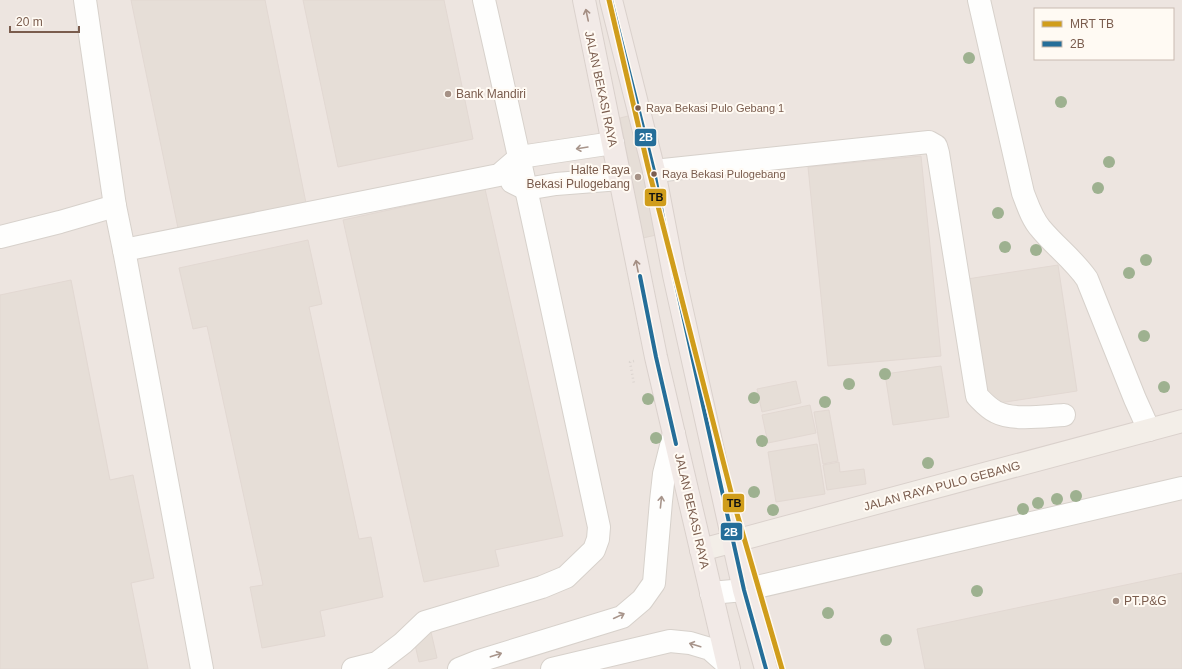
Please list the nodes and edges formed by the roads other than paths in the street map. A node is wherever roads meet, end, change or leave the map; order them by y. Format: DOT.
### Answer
graph roads {
  1 [pos="85,0"];
  2 [pos="484,0"];
  3 [pos="584,0"];
  4 [pos="611,0"];
  5 [pos="979,0"];
  6 [pos="612,143"];
  7 [pos="520,157"];
  8 [pos="654,171"];
  9 [pos="499,176"];
  10 [pos="620,178"];
  11 [pos="526,188"];
  12 [pos="115,206"];
  13 [pos="0,237"];
  14 [pos="124,250"];
  15 [pos="1064,415"];
  16 [pos="1182,421"];
  17 [pos="1149,430"];
  18 [pos="674,434"];
  19 [pos="1182,488"];
  20 [pos="734,542"];
  21 [pos="701,550"];
  22 [pos="744,590"];
  23 [pos="711,593"];
  24 [pos="729,667"];
  25 [pos="202,669"];
  26 [pos="352,669"];
  27 [pos="459,669"];
  28 [pos="552,669"];
  29 [pos="766,669"];
  1 -- 12 [label="street"];
  2 -- 7 [label="street"];
  6 -- 3 [label="highway, JALAN BEKASI RAYA, one-way"];
  4 -- 8 [label="highway"];
  5 -- 17 [label="street"];
  6 -- 7 [label="street, one-way"];
  6 -- 10 [label="highway, JALAN BEKASI RAYA"];
  7 -- 9 [label="street"];
  7 -- 11 [label="street"];
  8 -- 15 [label="street"];
  8 -- 20 [label="highway"];
  9 -- 11 [label="street"];
  9 -- 14 [label="street"];
  10 -- 11 [label="street"];
  18 -- 10 [label="highway, JALAN BEKASI RAYA, one-way"];
  11 -- 26 [label="street"];
  12 -- 13 [label="street"];
  12 -- 14 [label="street"];
  14 -- 25 [label="street"];
  16 -- 17 [label="main road, JALAN RAYA PULO GEBANG"];
  17 -- 20 [label="main road, JALAN RAYA PULO GEBANG"];
  18 -- 21 [label="highway, JALAN BEKASI RAYA"];
  27 -- 18 [label="street, one-way"];
  19 -- 22 [label="street"];
  20 -- 21 [label="main road, JALAN RAYA PULO GEBANG"];
  20 -- 22 [label="highway"];
  21 -- 23 [label="highway, JALAN BEKASI RAYA"];
  22 -- 23 [label="street"];
  22 -- 29 [label="highway"];
  23 -- 24 [label="highway, JALAN BEKASI RAYA"];
  24 -- 28 [label="street, one-way"];
}
